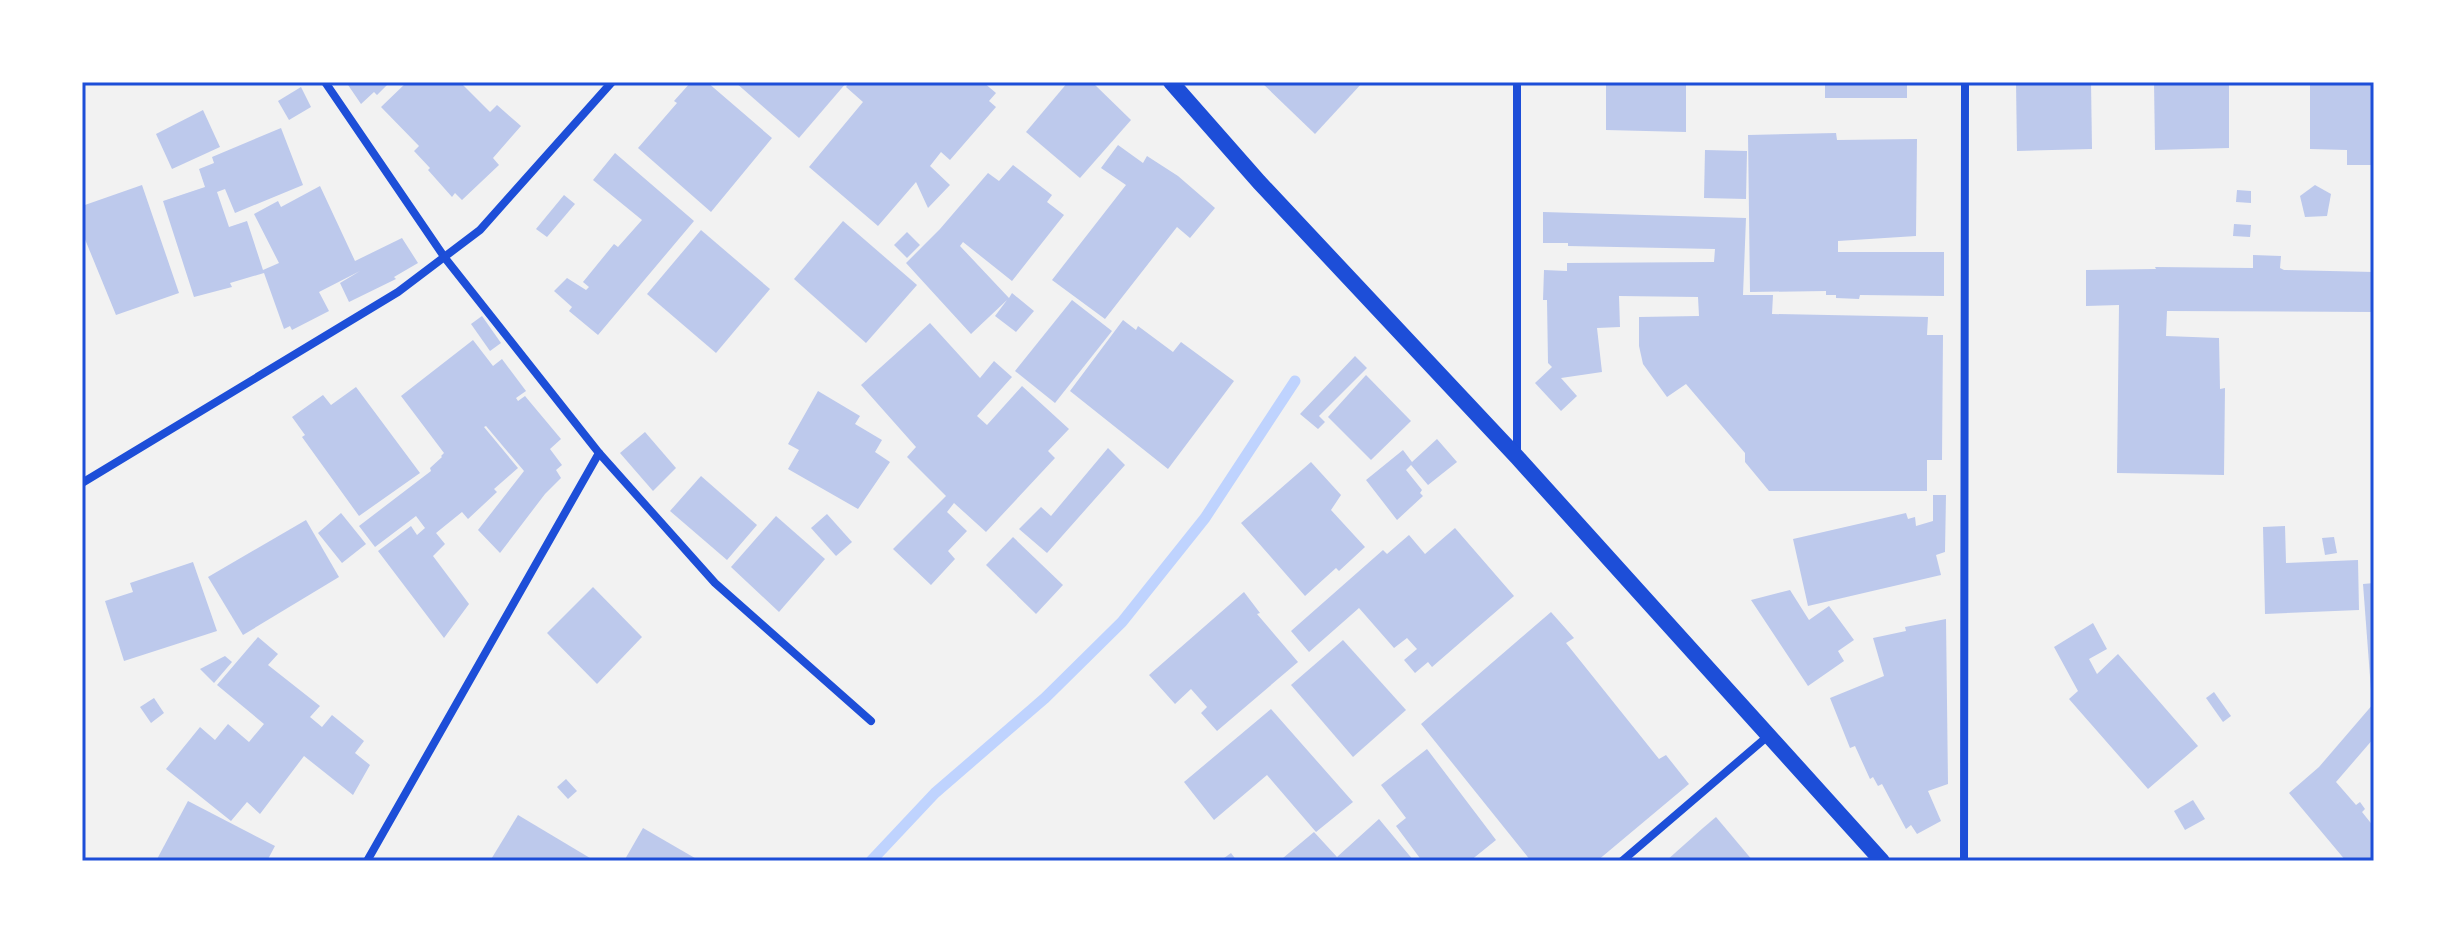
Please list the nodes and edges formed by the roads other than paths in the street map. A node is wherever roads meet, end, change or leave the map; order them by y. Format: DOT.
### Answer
graph roads {
  1 [pos="325,82"];
  2 [pos="612,82"];
  3 [pos="1171,82"];
  4 [pos="1517,82"];
  5 [pos="1965,82"];
  6 [pos="445,258"];
  7 [pos="599,453"];
  8 [pos="1517,457"];
  9 [pos="82,483"];
  10 [pos="871,721"];
  11 [pos="1769,736"];
  12 [pos="367,861"];
  13 [pos="1622,861"];
  14 [pos="1882,861"];
  15 [pos="1964,861"];
  1 -- 6 [label="street"];
  2 -- 6 [label="street"];
  3 -- 8 [label="main road"];
  4 -- 8 [label="street"];
  5 -- 15 [label="street"];
  6 -- 7 [label="street"];
  6 -- 9 [label="street"];
  7 -- 10 [label="street"];
  7 -- 12 [label="street"];
  8 -- 11 [label="main road"];
  11 -- 13 [label="street"];
  11 -- 14 [label="main road"];
}
